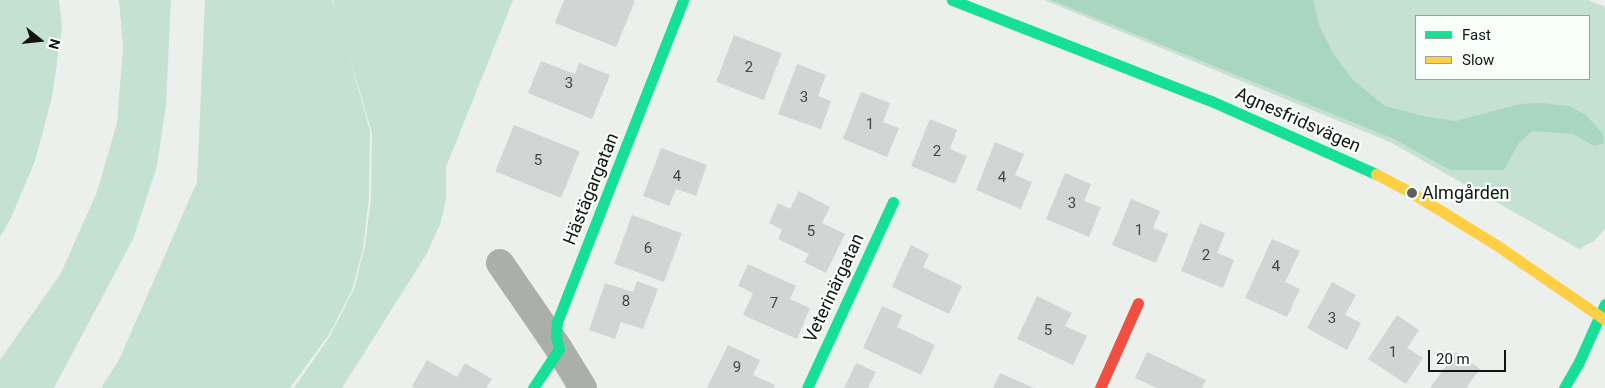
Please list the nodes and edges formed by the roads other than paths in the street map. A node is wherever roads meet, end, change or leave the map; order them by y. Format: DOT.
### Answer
graph roads {
  1 [pos="684,0"];
  2 [pos="952,0"];
  3 [pos="893,202"];
  4 [pos="500,264"];
  5 [pos="1138,303"];
  6 [pos="1605,304"];
  7 [pos="1603,319"];
  8 [pos="559,349"];
  9 [pos="533,388"];
  10 [pos="583,388"];
  11 [pos="807,388"];
  12 [pos="1100,388"];
  13 [pos="1564,388"];
  1 -- 8 [label="street, Hästägargatan"];
  2 -- 7 [label="street, Agnesfridsvägen"];
  3 -- 11 [label="street, Veterinärgatan"];
  4 -- 8 [label="street"];
  5 -- 12 [label="street"];
  6 -- 7 [label="street"];
  7 -- 13 [label="street"];
  8 -- 9 [label="street"];
  8 -- 10 [label="street"];
}
